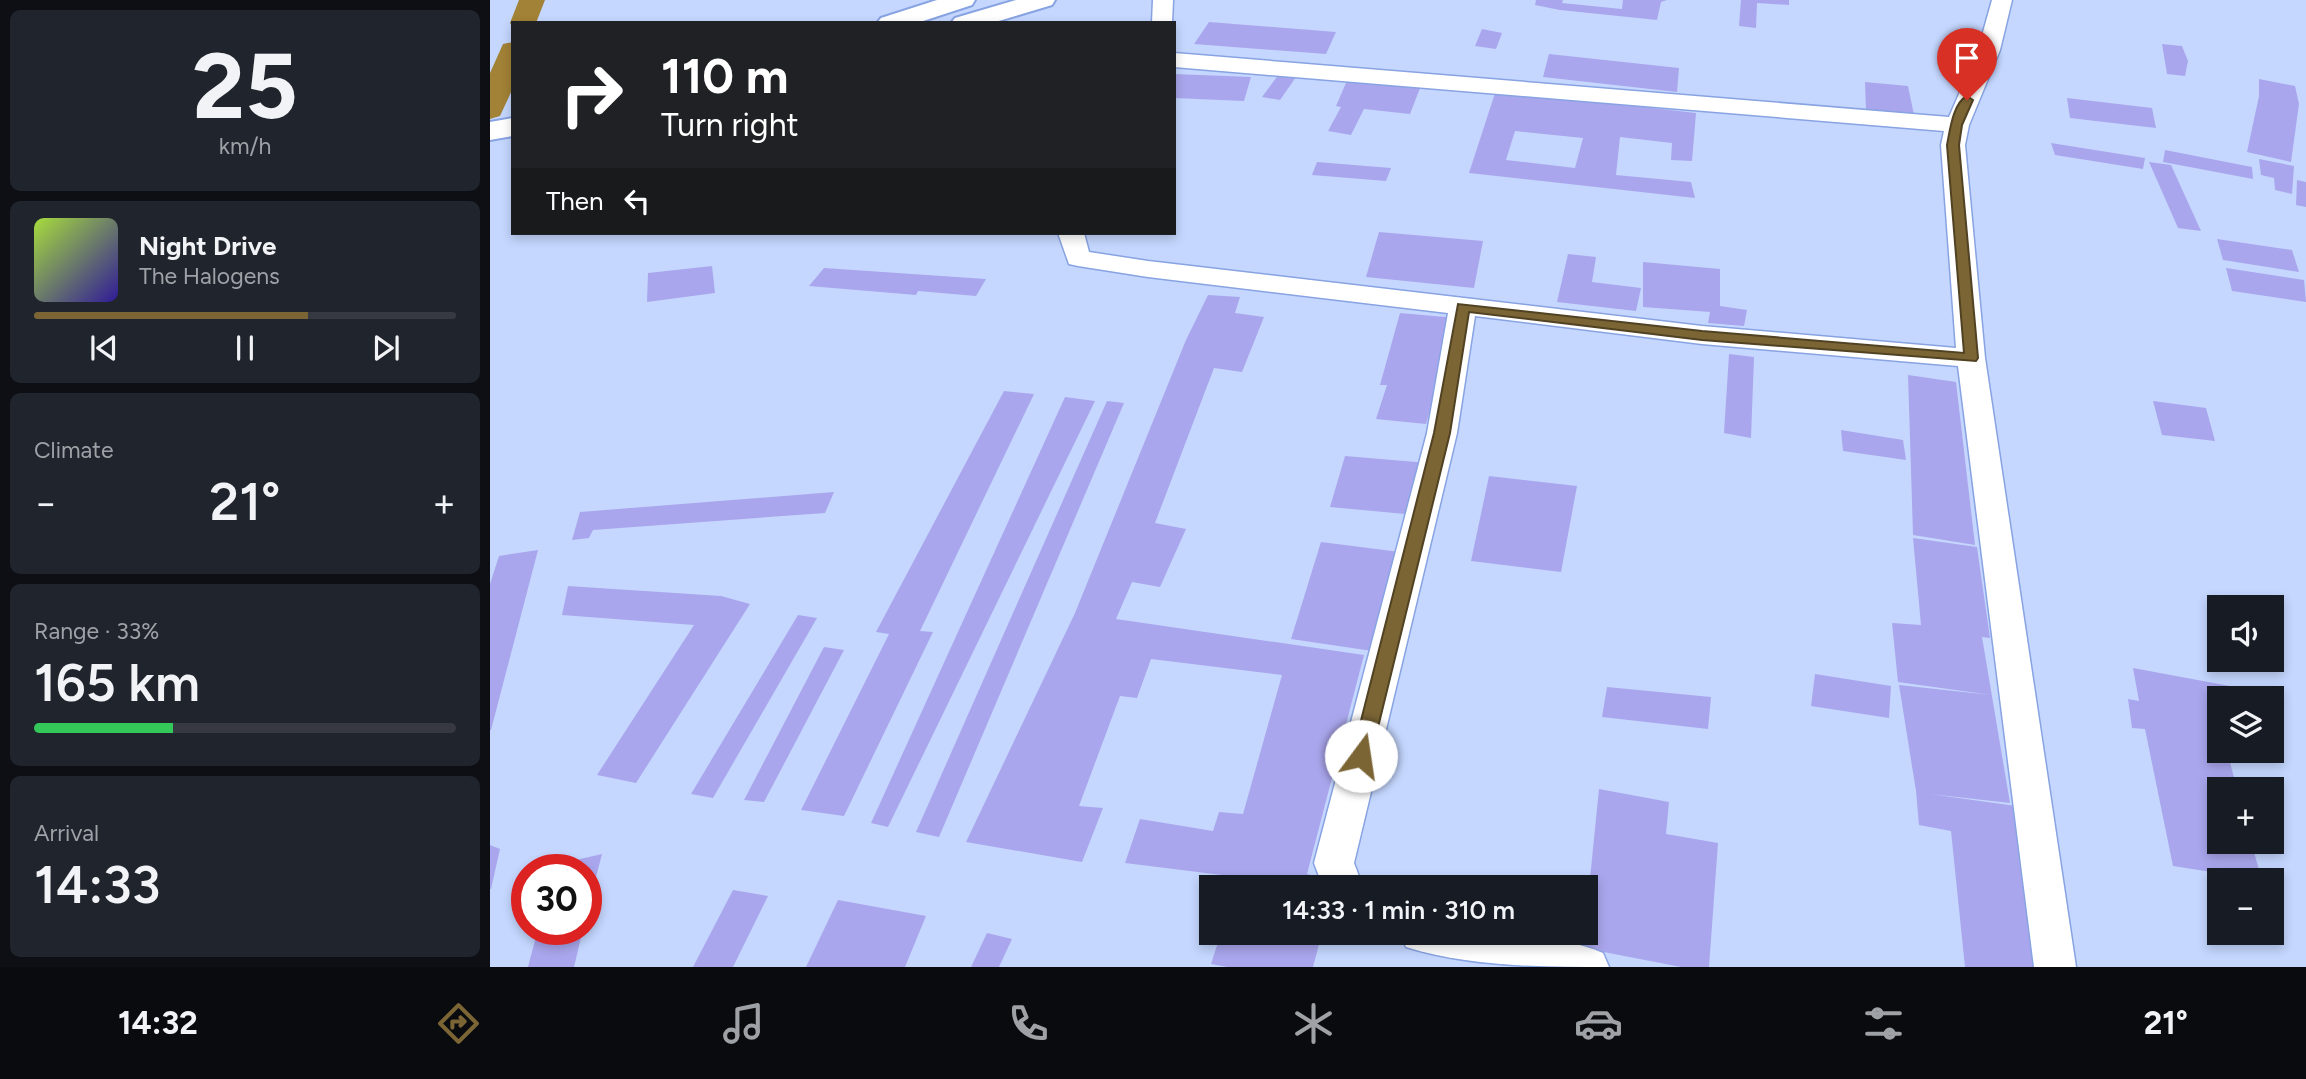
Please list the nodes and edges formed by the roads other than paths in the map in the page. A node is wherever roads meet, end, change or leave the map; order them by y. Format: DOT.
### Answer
graph roads {
  1 [pos="963,0"];
  2 [pos="1043,0"];
  3 [pos="1163,0"];
  4 [pos="2002,0"];
  5 [pos="896,21"];
  6 [pos="971,21"];
  7 [pos="1162,21"];
  8 [pos="1176,60"];
  9 [pos="511,105"];
  10 [pos="490,109"];
  11 [pos="1956,125"];
  12 [pos="511,127"];
  13 [pos="490,131"];
  14 [pos="1072,235"];
  15 [pos="1463,307"];
  16 [pos="1971,358"];
  17 [pos="1338,875"];
  18 [pos="1480,945"];
  19 [pos="1588,967"];
  20 [pos="2055,967"];
  1 -- 5 [label="highway"];
  2 -- 6 [label="highway"];
  3 -- 7 [label="street"];
  4 -- 11 [label="street"];
  8 -- 11 [label="street"];
  9 -- 10 [label="highway"];
  11 -- 16 [label="street"];
  12 -- 13 [label="highway"];
  14 -- 15 [label="street"];
  15 -- 16 [label="street"];
  15 -- 17 [label="street"];
  16 -- 20 [label="street"];
  18 -- 19 [label="street"];
}
